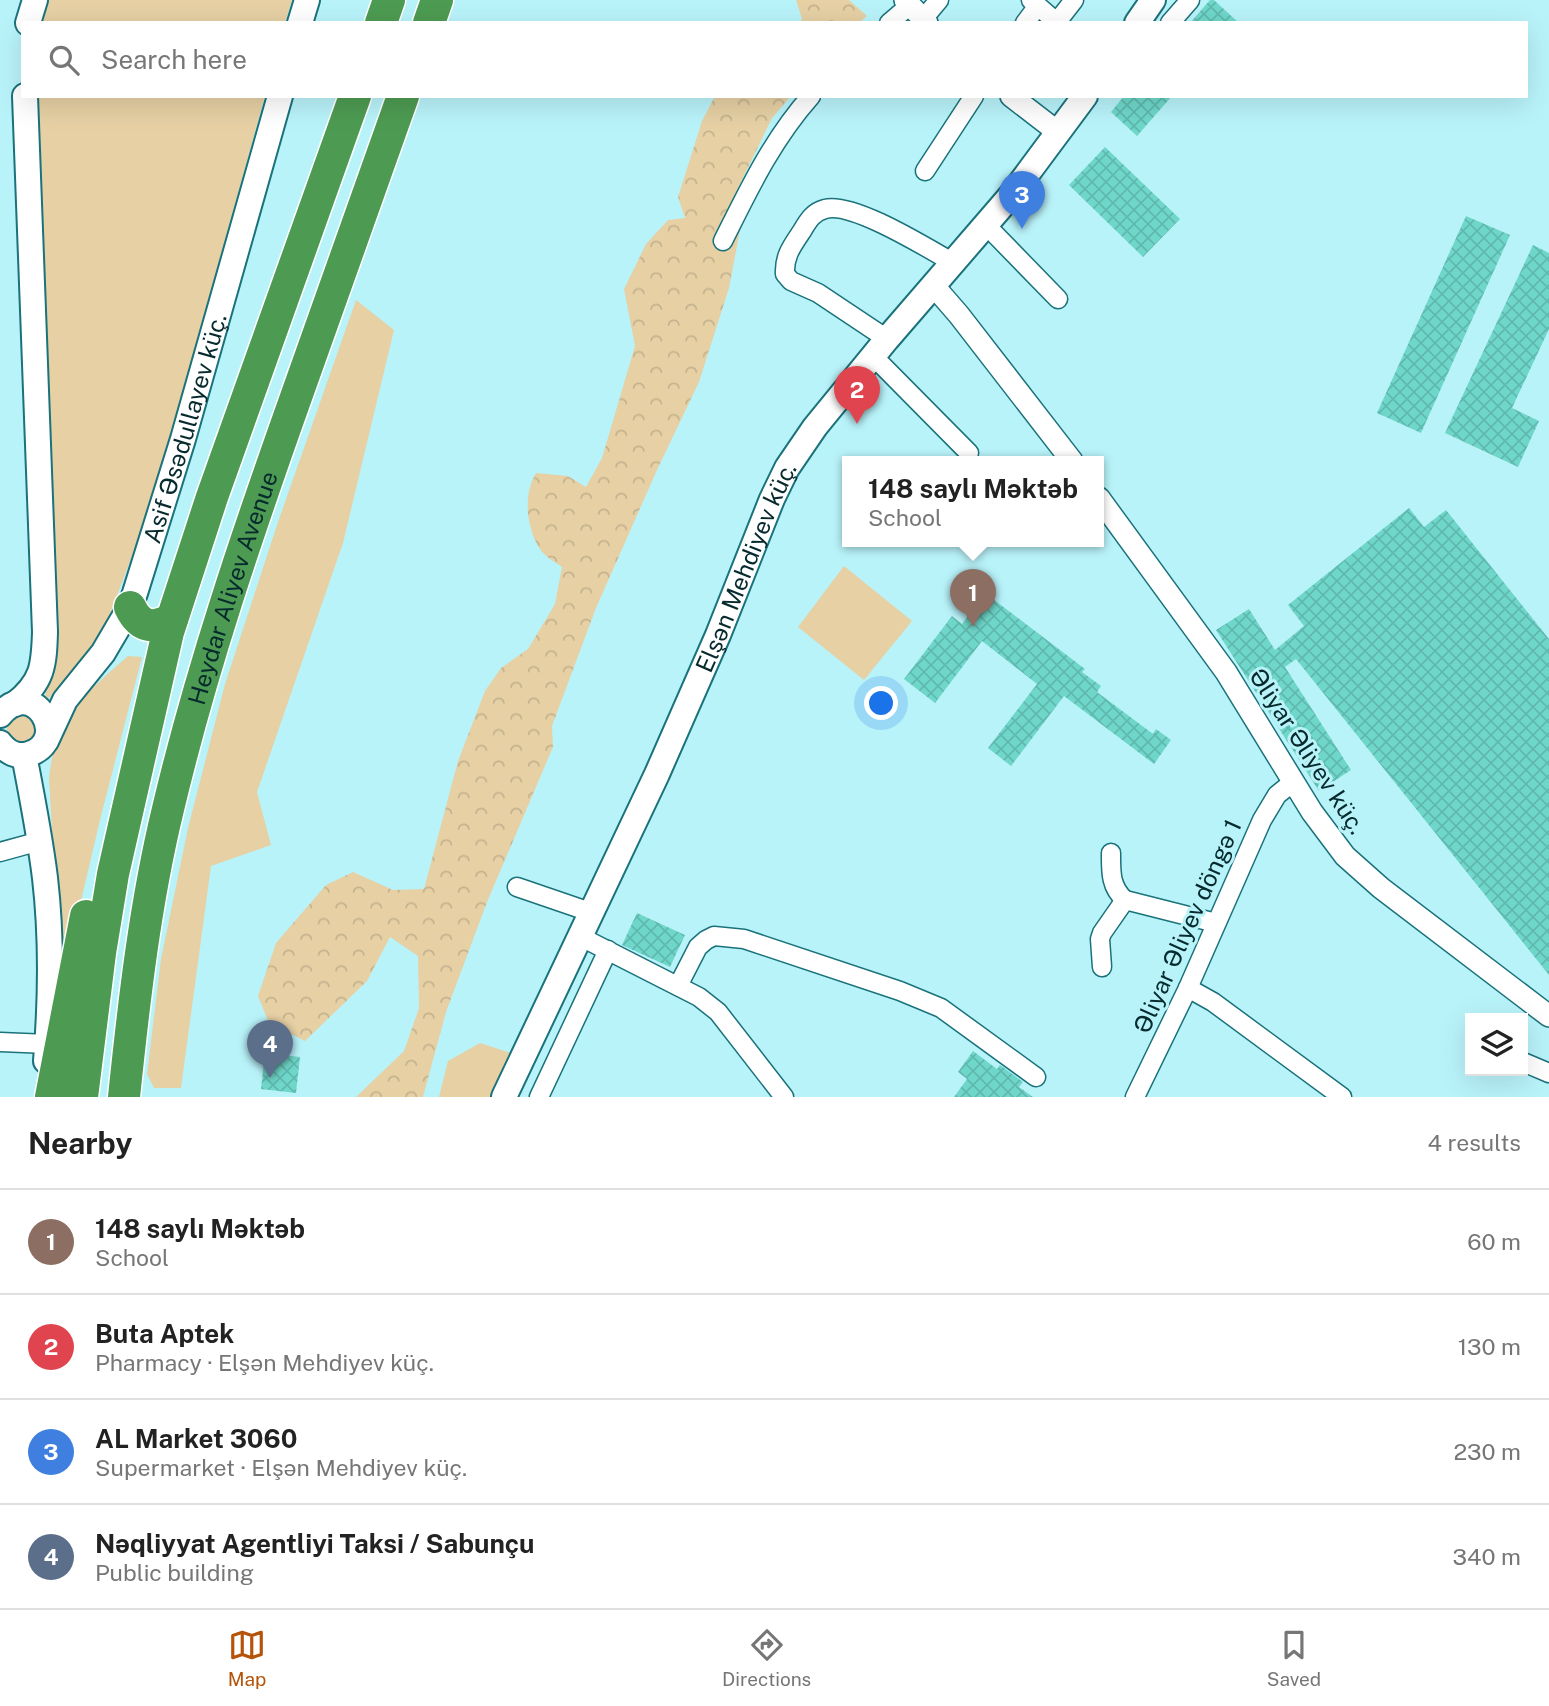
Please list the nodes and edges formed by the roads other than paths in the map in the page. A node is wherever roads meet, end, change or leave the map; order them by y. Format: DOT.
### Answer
graph roads {
  1 [pos="35,0"];
  2 [pos="307,0"];
  3 [pos="389,0"];
  4 [pos="437,0"];
  5 [pos="939,0"];
  6 [pos="1074,0"];
  7 [pos="1153,0"];
  8 [pos="1190,0"];
  9 [pos="1034,4"];
  10 [pos="916,12"];
  11 [pos="29,21"];
  12 [pos="301,21"];
  13 [pos="382,21"];
  14 [pos="430,21"];
  15 [pos="894,21"];
  16 [pos="1026,21"];
  17 [pos="1138,21"];
  18 [pos="1172,21"];
  19 [pos="25,98"];
  20 [pos="279,98"];
  21 [pos="354,98"];
  22 [pos="402,98"];
  23 [pos="809,98"];
  24 [pos="973,98"];
  25 [pos="1014,98"];
  26 [pos="1084,98"];
  27 [pos="1059,132"];
  28 [pos="925,171"];
  29 [pos="985,225"];
  30 [pos="723,241"];
  31 [pos="953,262"];
  32 [pos="933,285"];
  33 [pos="1058,299"];
  34 [pos="880,347"];
  35 [pos="969,453"];
  36 [pos="1068,456"];
  37 [pos="1104,505"];
  38 [pos="130,607"];
  39 [pos="170,626"];
  40 [pos="7,709"];
  41 [pos="46,741"];
  42 [pos="0,743"];
  43 [pos="24,755"];
  44 [pos="1293,782"];
  45 [pos="40,841"];
  46 [pos="0,852"];
  47 [pos="1111,853"];
  48 [pos="517,887"];
  49 [pos="1125,900"];
  50 [pos="593,913"];
  51 [pos="1216,923"];
  52 [pos="582,937"];
  53 [pos="608,950"];
  54 [pos="1101,967"];
  55 [pos="678,986"];
  56 [pos="1188,988"];
  57 [pos="1549,1016"];
  58 [pos="0,1042"];
  59 [pos="48,1044"];
  60 [pos="1528,1064"];
  61 [pos="1549,1073"];
  62 [pos="1037,1077"];
  63 [pos="44,1097"];
  64 [pos="51,1097"];
  65 [pos="82,1097"];
  66 [pos="124,1097"];
  67 [pos="504,1097"];
  68 [pos="539,1097"];
  69 [pos="784,1097"];
  70 [pos="1135,1097"];
  71 [pos="1342,1097"];
  1 -- 11 [label="main road"];
  2 -- 12 [label="main road"];
  3 -- 13 [label="highway"];
  4 -- 14 [label="highway"];
  5 -- 10 [label="street"];
  6 -- 9 [label="street"];
  7 -- 17 [label="main road"];
  8 -- 18 [label="street"];
  9 -- 16 [label="street"];
  10 -- 15 [label="street"];
  19 -- 40 [label="main road"];
  20 -- 38 [label="main road, Asif Əsədullayev küç."];
  21 -- 39 [label="highway, Heydar Aliyev Avenue"];
  22 -- 66 [label="highway, Heydar Aliyev Avenue"];
  23 -- 30 [label="street"];
  24 -- 28 [label="street"];
  25 -- 27 [label="street"];
  26 -- 27 [label="main road, Elşən Mehdiyev küç."];
  27 -- 29 [label="main road, Elşən Mehdiyev küç."];
  29 -- 31 [label="main road, Elşən Mehdiyev küç."];
  29 -- 33 [label="street"];
  31 -- 32 [label="main road, Elşən Mehdiyev küç."];
  31 -- 34 [label="street"];
  32 -- 34 [label="main road, Elşən Mehdiyev küç."];
  32 -- 36 [label="street"];
  34 -- 35 [label="street"];
  34 -- 50 [label="main road, Elşən Mehdiyev küç."];
  37 -- 44 [label="street, Əliyar Əliyev küç."];
  38 -- 39 [label="highway"];
  38 -- 41 [label="main road, Asif Əsədullayev küç."];
  39 -- 64 [label="highway"];
  39 -- 65 [label="highway, Heydar Aliyev Avenue"];
  40 -- 41 [label="main road"];
  41 -- 43 [label="main road"];
  42 -- 43 [label="main road"];
  43 -- 45 [label="main road"];
  44 -- 51 [label="street, Əliyar Əliyev döngə 1"];
  44 -- 57 [label="street, Əliyar Əliyev küç."];
  45 -- 46 [label="street"];
  45 -- 59 [label="main road"];
  47 -- 49 [label="street"];
  48 -- 50 [label="street"];
  49 -- 51 [label="street"];
  49 -- 54 [label="street"];
  50 -- 52 [label="main road, Elşən Mehdiyev küç."];
  51 -- 56 [label="street, Əliyar Əliyev döngə 1"];
  52 -- 53 [label="street"];
  52 -- 67 [label="main road, Elşən Mehdiyev küç."];
  53 -- 55 [label="street"];
  53 -- 68 [label="street"];
  55 -- 62 [label="street"];
  55 -- 69 [label="street"];
  56 -- 70 [label="street, Əliyar Əliyev döngə 1"];
  56 -- 71 [label="street"];
  58 -- 59 [label="street"];
  59 -- 63 [label="main road"];
  60 -- 61 [label="street"];
}
